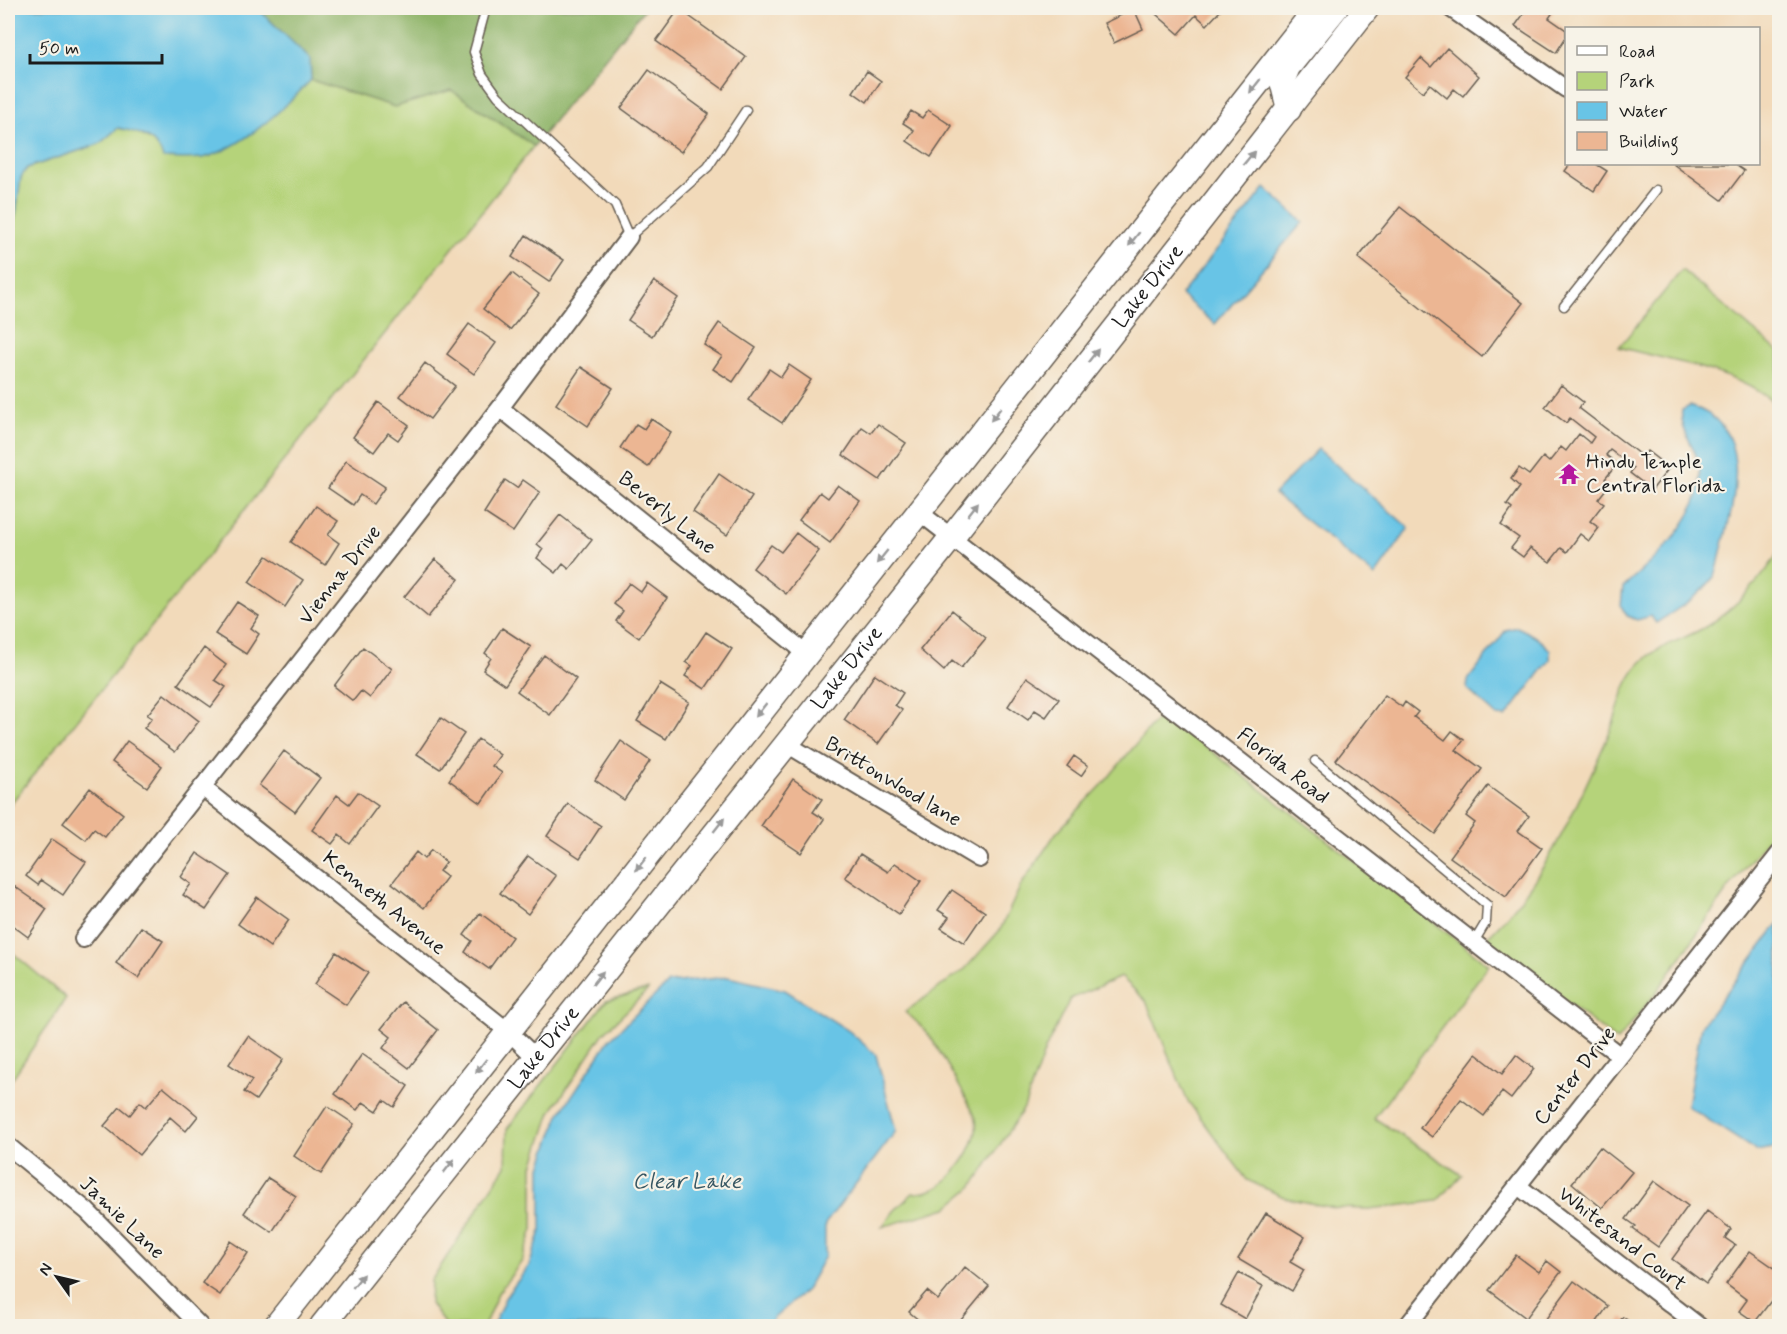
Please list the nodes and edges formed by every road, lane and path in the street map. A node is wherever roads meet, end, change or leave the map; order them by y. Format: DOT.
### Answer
graph roads {
  1 [pos="486,8"];
  2 [pos="1317,8"];
  3 [pos="1336,8"];
  4 [pos="1367,8"];
  5 [pos="1450,8"];
  6 [pos="1565,88"];
  7 [pos="746,110"];
  8 [pos="1289,110"];
  9 [pos="1180,181"];
  10 [pos="1656,190"];
  11 [pos="1211,203"];
  12 [pos="628,237"];
  13 [pos="1564,306"];
  14 [pos="500,408"];
  15 [pos="919,512"];
  16 [pos="951,538"];
  17 [pos="806,653"];
  18 [pos="785,743"];
  19 [pos="1315,761"];
  20 [pos="202,787"];
  21 [pos="1779,853"];
  22 [pos="979,859"];
  23 [pos="83,939"];
  24 [pos="1474,942"];
  25 [pos="508,1032"];
  26 [pos="1619,1055"];
  27 [pos="536,1057"];
  28 [pos="8,1146"];
  29 [pos="1518,1186"];
  30 [pos="200,1326"];
  31 [pos="276,1326"];
  32 [pos="322,1326"];
  33 [pos="1407,1326"];
  34 [pos="1699,1326"];
  1 -- 12 [label="lane"];
  2 -- 9 [label="main road, Lake Drive, one-way"];
  3 -- 8 [label="main road"];
  4 -- 8 [label="main road, Lake Drive"];
  5 -- 6 [label="street"];
  7 -- 12 [label="lane"];
  11 -- 8 [label="main road, Lake Drive, one-way"];
  9 -- 11 [label="main road"];
  9 -- 15 [label="main road, Lake Drive, one-way"];
  10 -- 13 [label="lane"];
  16 -- 11 [label="main road, Lake Drive, one-way"];
  12 -- 14 [label="street, Vienna Drive"];
  14 -- 17 [label="street, Beverly Lane"];
  14 -- 20 [label="street, Vienna Drive"];
  15 -- 16 [label="street, Florida Road"];
  15 -- 17 [label="main road, Lake Drive, one-way"];
  16 -- 18 [label="main road, Lake Drive"];
  16 -- 24 [label="street, Florida Road"];
  17 -- 25 [label="main road, Lake Drive, one-way"];
  18 -- 22 [label="street, BrittonWood lane"];
  27 -- 18 [label="main road, Lake Drive, one-way"];
  19 -- 24 [label="lane"];
  20 -- 23 [label="street, Vienna Drive"];
  20 -- 25 [label="street, Kenneth Avenue"];
  21 -- 26 [label="street, Center Drive"];
  24 -- 26 [label="street, Florida Road"];
  25 -- 27 [label="street, Kenneth Avenue"];
  25 -- 31 [label="main road, Lake Drive, one-way"];
  26 -- 29 [label="street, Center Drive"];
  32 -- 27 [label="main road, Lake Drive, one-way"];
  28 -- 30 [label="street, Jamie Lane"];
  29 -- 33 [label="street, Center Drive"];
  29 -- 34 [label="street, Whitesand Court"];
}
